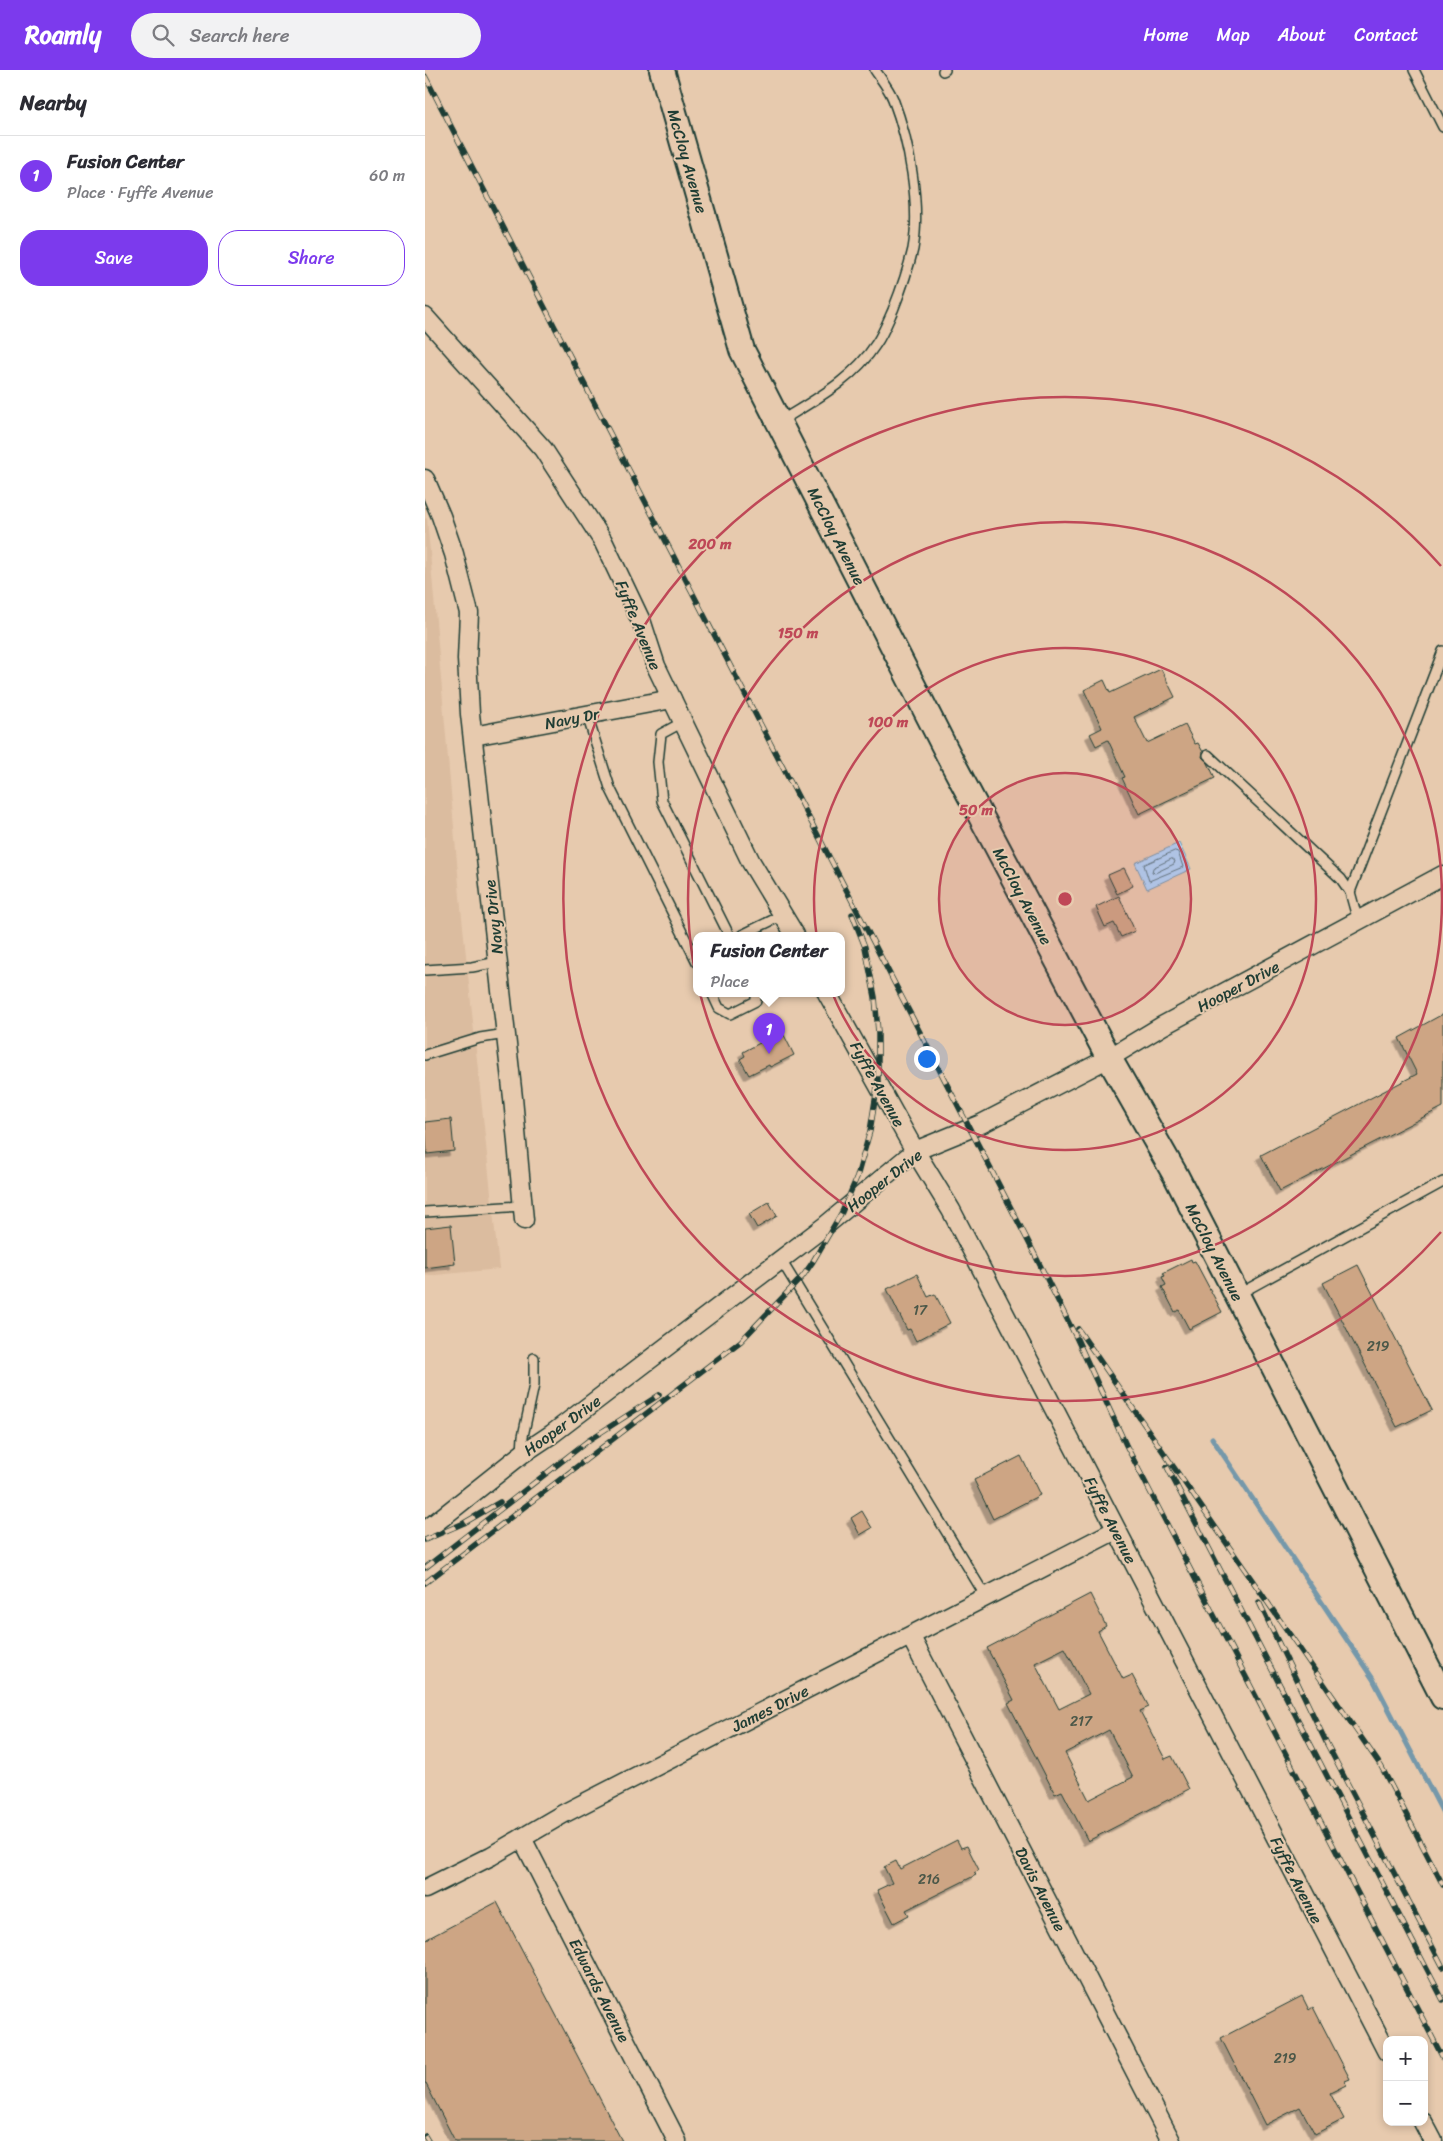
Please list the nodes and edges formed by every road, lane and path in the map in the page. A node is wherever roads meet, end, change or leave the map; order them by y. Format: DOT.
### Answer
graph roads {
  1 [pos="662,70"];
  2 [pos="875,70"];
  3 [pos="1414,70"];
  4 [pos="1443,127"];
  5 [pos="425,317"];
  6 [pos="779,422"];
  7 [pos="425,479"];
  8 [pos="1443,651"];
  9 [pos="671,699"];
  10 [pos="587,715"];
  11 [pos="683,722"];
  12 [pos="473,736"];
  13 [pos="1208,755"];
  14 [pos="1443,875"];
  15 [pos="1350,892"];
  16 [pos="783,915"];
  17 [pos="1358,921"];
  18 [pos="728,932"];
  19 [pos="748,932"];
  20 [pos="793,932"];
  21 [pos="693,954"];
  22 [pos="498,962"];
  23 [pos="425,970"];
  24 [pos="714,997"];
  25 [pos="756,997"];
  26 [pos="829,997"];
  27 [pos="506,1034"];
  28 [pos="425,1055"];
  29 [pos="1109,1058"];
  30 [pos="915,1151"];
  31 [pos="1443,1182"];
  32 [pos="425,1212"];
  33 [pos="523,1213"];
  34 [pos="781,1260"];
  35 [pos="1237,1295"];
  36 [pos="534,1358"];
  37 [pos="522,1454"];
  38 [pos="1116,1530"];
  39 [pos="425,1532"];
  40 [pos="986,1596"];
  41 [pos="911,1637"];
  42 [pos="1443,1697"];
  43 [pos="522,1838"];
  44 [pos="425,1889"];
  45 [pos="1383,2044"];
  46 [pos="1425,2126"];
  47 [pos="677,2141"];
  48 [pos="1171,2141"];
  49 [pos="1433,2141"];
  1 -- 6 [label="street, McCloy Avenue"];
  2 -- 6 [label="lane"];
  3 -- 4 [label="lane"];
  5 -- 9 [label="street, Fyffe Avenue"];
  6 -- 29 [label="street, McCloy Avenue"];
  7 -- 12 [label="street, Navy Drive"];
  8 -- 15 [label="lane"];
  9 -- 10 [label="street, Navy Dr"];
  9 -- 11 [label="street, Fyffe Avenue"];
  10 -- 12 [label="street, Navy Dr"];
  10 -- 21 [label="lane"];
  11 -- 16 [label="street, Fyffe Avenue"];
  11 -- 18 [label="lane"];
  12 -- 22 [label="street, Navy Drive"];
  13 -- 15 [label="lane"];
  14 -- 17 [label="street, Hooper Drive"];
  15 -- 17 [label="lane"];
  16 -- 19 [label="lane"];
  16 -- 20 [label="street, Fyffe Avenue"];
  17 -- 29 [label="street, Hooper Drive"];
  22 -- 23 [label="lane"];
  22 -- 27 [label="street, Navy Drive"];
  24 -- 25 [label="lane"];
  26 -- 30 [label="street, Fyffe Avenue"];
  27 -- 28 [label="lane"];
  27 -- 33 [label="street, Navy Drive"];
  29 -- 30 [label="street, Hooper Drive"];
  29 -- 35 [label="street, McCloy Avenue"];
  30 -- 34 [label="street, Hooper Drive"];
  30 -- 38 [label="street, Fyffe Avenue"];
  31 -- 35 [label="lane"];
  32 -- 33 [label="lane"];
  34 -- 37 [label="street, Hooper Drive"];
  34 -- 40 [label="lane"];
  35 -- 42 [label="street, McCloy Avenue"];
  36 -- 37 [label="lane"];
  37 -- 39 [label="street, Hooper Drive"];
  38 -- 40 [label="street, James Drive"];
  38 -- 45 [label="street, Fyffe Avenue"];
  40 -- 41 [label="street, James Drive"];
  41 -- 43 [label="street, James Drive"];
  41 -- 48 [label="street, Davis Avenue"];
  43 -- 44 [label="street, James Drive"];
  43 -- 47 [label="street, Edwards Avenue"];
  46 -- 49 [label="street"];
}
